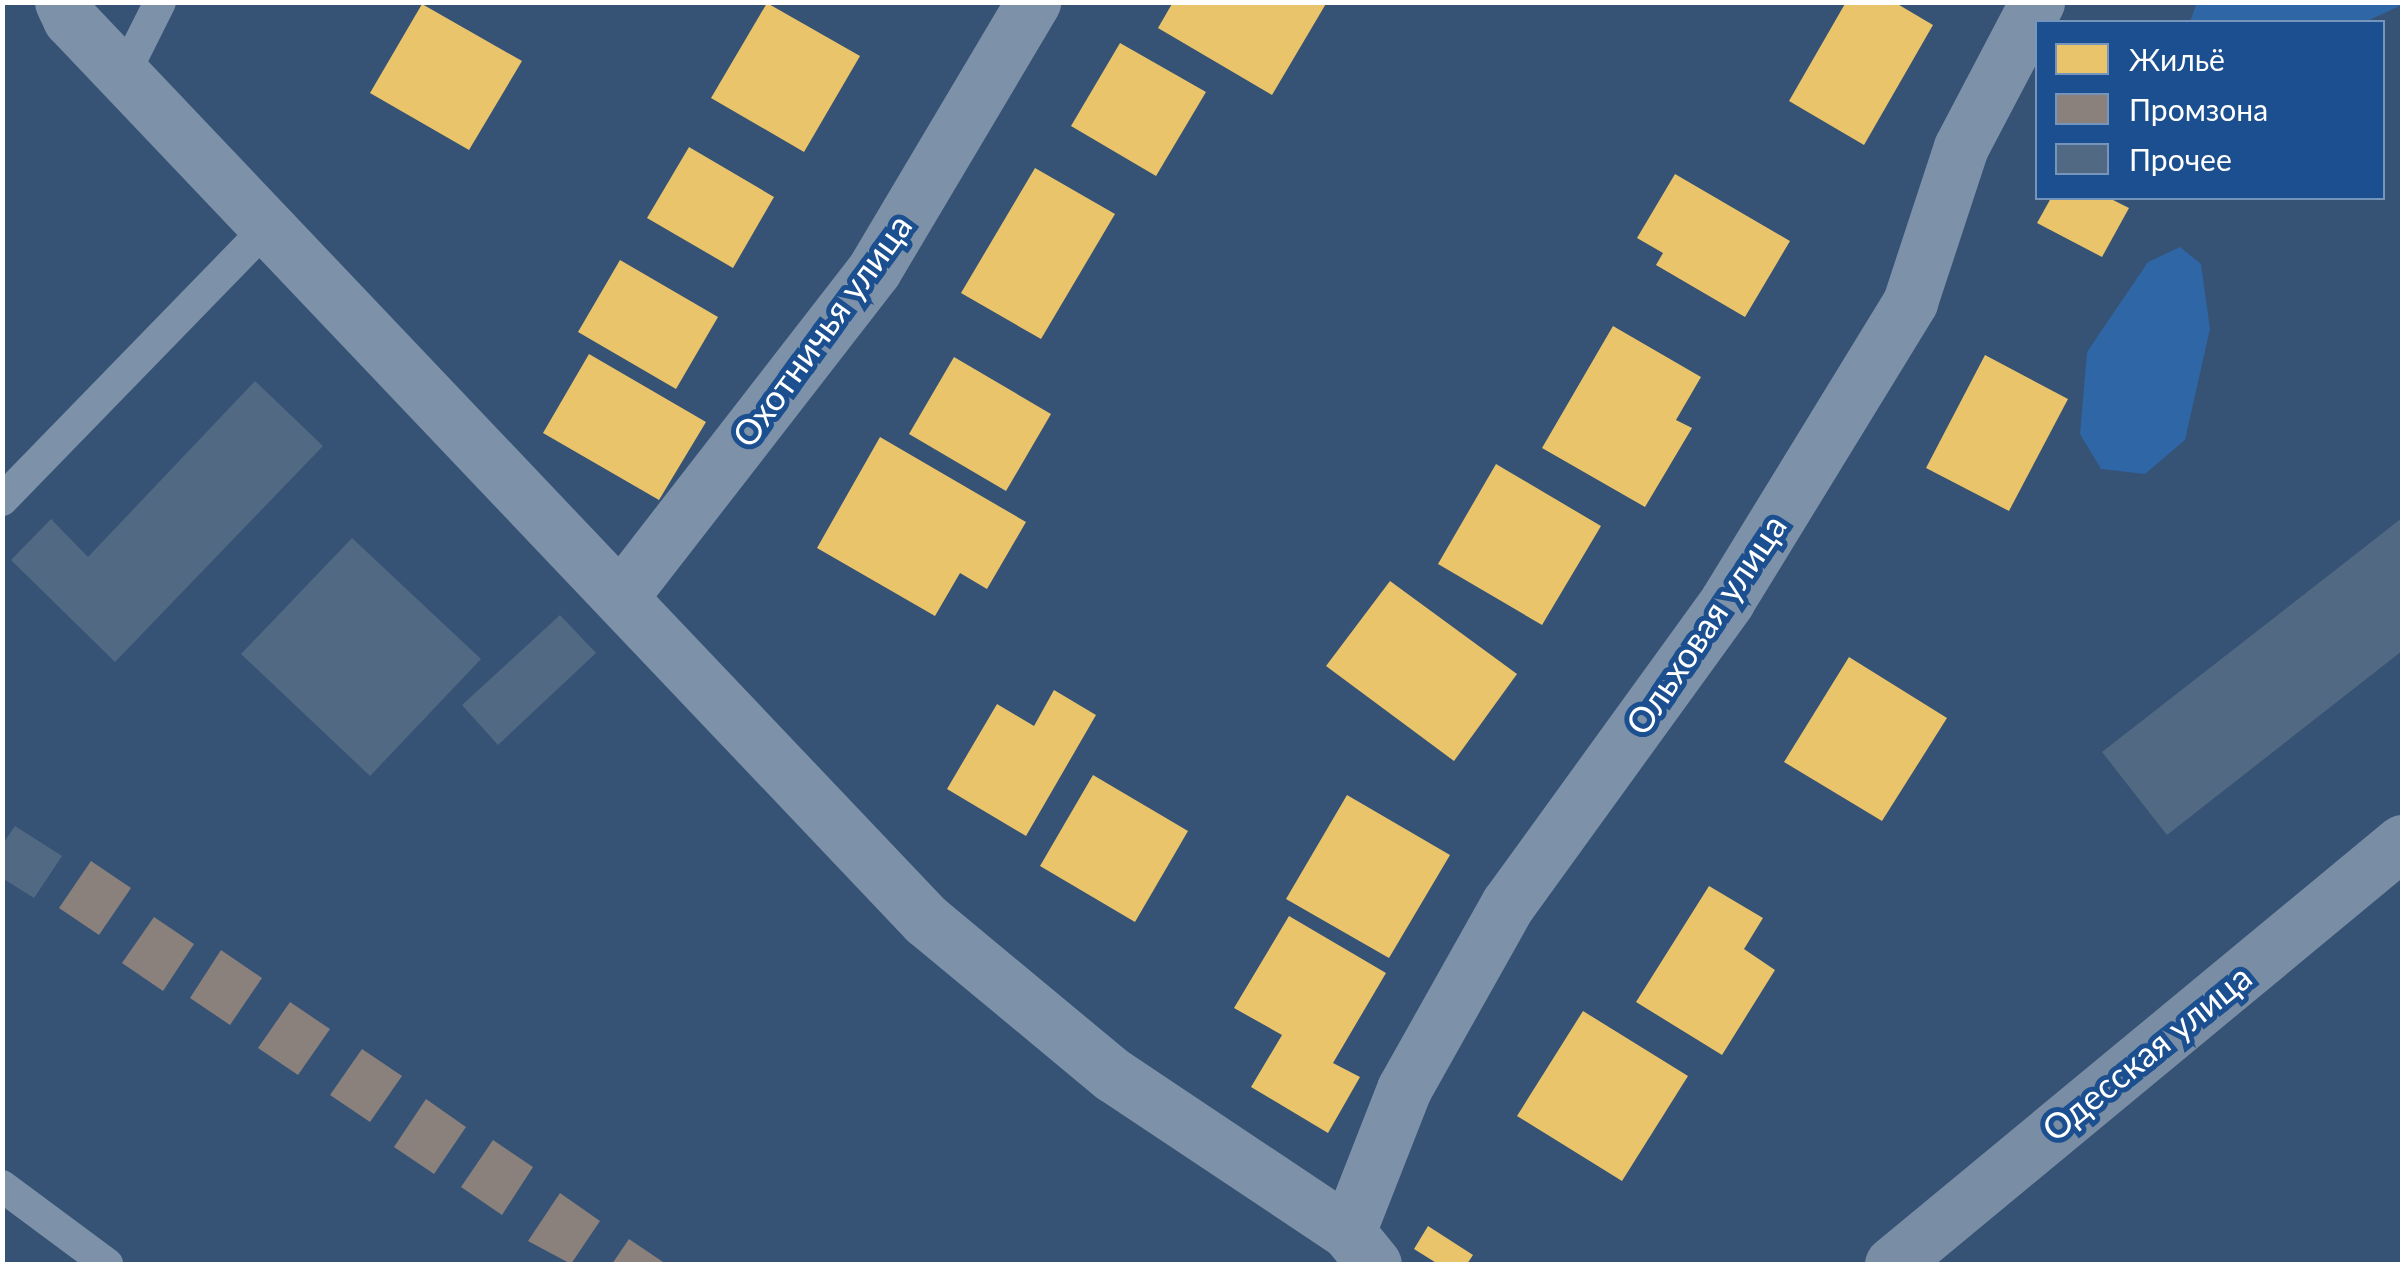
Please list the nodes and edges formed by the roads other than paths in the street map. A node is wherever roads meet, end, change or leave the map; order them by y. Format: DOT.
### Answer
graph roads {
  1 [pos="62,2"];
  2 [pos="160,2"];
  3 [pos="1033,2"];
  4 [pos="2038,2"];
  5 [pos="124,74"];
  6 [pos="268,226"];
  7 [pos="2,500"];
  8 [pos="622,594"];
  9 [pos="2402,842"];
  10 [pos="2,1186"];
  11 [pos="1361,1248"];
  12 [pos="107,1264"];
  13 [pos="1892,1264"];
  1 -- 5 [label="street"];
  2 -- 5 [label="lane"];
  3 -- 8 [label="street, Охотничья улица"];
  4 -- 11 [label="street, Ольховая улица"];
  5 -- 6 [label="street"];
  6 -- 7 [label="lane"];
  6 -- 8 [label="street"];
  8 -- 11 [label="street"];
  9 -- 13 [label="main road, Одесская улица"];
  10 -- 12 [label="lane"];
}
